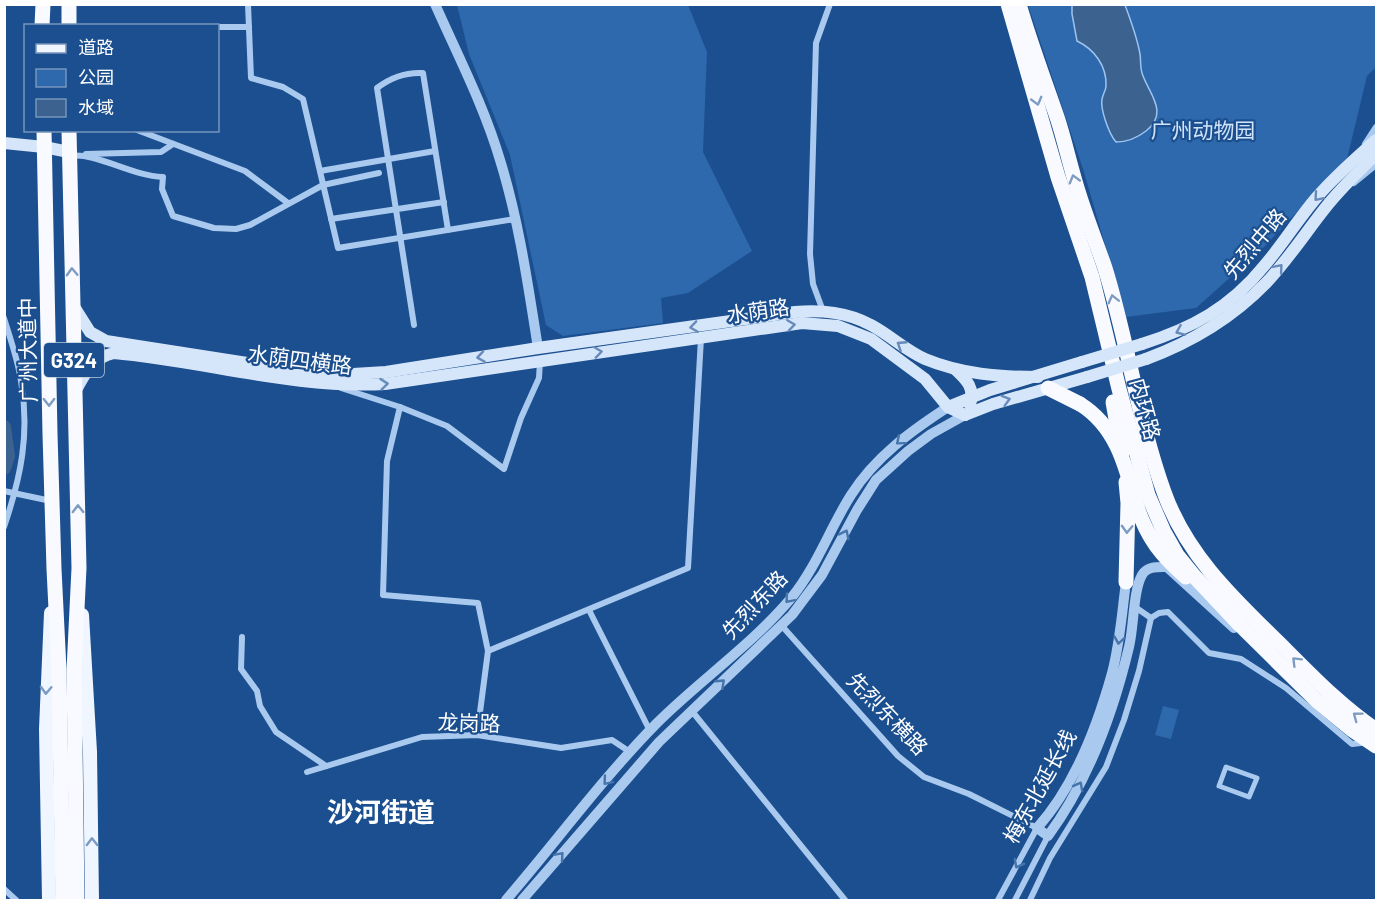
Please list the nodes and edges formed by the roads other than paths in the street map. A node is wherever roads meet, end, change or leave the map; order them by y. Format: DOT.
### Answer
graph roads {
  1 [pos="42,4"];
  2 [pos="69,4"];
  3 [pos="248,4"];
  4 [pos="435,4"];
  5 [pos="830,4"];
  6 [pos="1008,4"];
  7 [pos="1019,4"];
  8 [pos="42,24"];
  9 [pos="69,24"];
  10 [pos="219,27"];
  11 [pos="249,27"];
  12 [pos="1377,127"];
  13 [pos="44,132"];
  14 [pos="69,132"];
  15 [pos="142,132"];
  16 [pos="1377,140"];
  17 [pos="4,143"];
  18 [pos="173,144"];
  19 [pos="44,150"];
  20 [pos="435,151"];
  21 [pos="4,152"];
  22 [pos="74,154"];
  23 [pos="1377,154"];
  24 [pos="1359,156"];
  25 [pos="387,159"];
  26 [pos="1377,165"];
  27 [pos="320,171"];
  28 [pos="379,173"];
  29 [pos="45,181"];
  30 [pos="70,181"];
  31 [pos="323,185"];
  32 [pos="444,202"];
  33 [pos="288,203"];
  34 [pos="1328,204"];
  35 [pos="395,209"];
  36 [pos="331,219"];
  37 [pos="515,219"];
  38 [pos="448,230"];
  39 [pos="401,238"];
  40 [pos="1080,244"];
  41 [pos="1246,293"];
  42 [pos="73,305"];
  43 [pos="823,311"];
  44 [pos="4,318"];
  45 [pos="414,325"];
  46 [pos="701,338"];
  47 [pos="539,354"];
  48 [pos="1082,362"];
  49 [pos="954,368"];
  50 [pos="1043,382"];
  51 [pos="333,385"];
  52 [pos="75,393"];
  53 [pos="972,397"];
  54 [pos="400,407"];
  55 [pos="948,407"];
  56 [pos="965,415"];
  57 [pos="4,490"];
  58 [pos="15,494"];
  59 [pos="52,501"];
  60 [pos="4,526"];
  61 [pos="79,568"];
  62 [pos="54,569"];
  63 [pos="1126,582"];
  64 [pos="1135,607"];
  65 [pos="589,610"];
  66 [pos="1151,618"];
  67 [pos="1240,625"];
  68 [pos="782,626"];
  69 [pos="242,637"];
  70 [pos="488,651"];
  71 [pos="670,710"];
  72 [pos="691,710"];
  73 [pos="681,720"];
  74 [pos="1377,730"];
  75 [pos="650,731"];
  76 [pos="477,735"];
  77 [pos="1361,743"];
  78 [pos="1377,746"];
  79 [pos="1377,751"];
  80 [pos="630,752"];
  81 [pos="326,766"];
  82 [pos="307,772"];
  83 [pos="1249,797"];
  84 [pos="1037,828"];
  85 [pos="1048,836"];
  86 [pos="49,883"];
  87 [pos="4,889"];
  88 [pos="16,900"];
  89 [pos="44,900"];
  90 [pos="49,900"];
  91 [pos="63,900"];
  92 [pos="77,900"];
  93 [pos="92,900"];
  94 [pos="506,900"];
  95 [pos="522,900"];
  96 [pos="845,900"];
  97 [pos="998,900"];
  98 [pos="1015,900"];
  99 [pos="1030,900"];
  1 -- 8 [label="highway"];
  2 -- 9 [label="highway"];
  3 -- 11 [label="street"];
  4 -- 37 [label="street"];
  5 -- 43 [label="street"];
  6 -- 40 [label="highway, 内环路, one-way"];
  74 -- 7 [label="highway, 内环路, one-way"];
  10 -- 11 [label="street"];
  11 -- 27 [label="street"];
  12 -- 24 [label="street"];
  13 -- 19 [label="highway, 广州大道中 / G324"];
  14 -- 22 [label="highway, G324"];
  15 -- 18 [label="street"];
  16 -- 24 [label="main road, 先烈中路"];
  17 -- 19 [label="main road"];
  18 -- 22 [label="street"];
  18 -- 33 [label="street"];
  19 -- 21 [label="main road"];
  19 -- 22 [label="main road"];
  19 -- 29 [label="highway, 广州大道中 / G324"];
  20 -- 25 [label="street"];
  20 -- 25 [label="street"];
  20 -- 32 [label="street"];
  22 -- 30 [label="highway, G324"];
  22 -- 33 [label="street"];
  23 -- 34 [label="main road"];
  24 -- 41 [label="main road, 先烈中路, one-way"];
  25 -- 27 [label="street"];
  25 -- 35 [label="street"];
  26 -- 34 [label="street"];
  27 -- 31 [label="street"];
  28 -- 31 [label="street"];
  29 -- 30 [label="highway"];
  29 -- 59 [label="highway, 广州大道中 / G324, one-way"];
  42 -- 30 [label="highway, G324, one-way"];
  31 -- 33 [label="street"];
  31 -- 36 [label="street"];
  32 -- 35 [label="street"];
  32 -- 38 [label="street"];
  41 -- 34 [label="main road, one-way"];
  35 -- 36 [label="street"];
  35 -- 39 [label="street"];
  36 -- 39 [label="street"];
  37 -- 38 [label="street"];
  37 -- 47 [label="street"];
  38 -- 39 [label="street"];
  39 -- 45 [label="street"];
  40 -- 63 [label="highway, one-way"];
  40 -- 67 [label="highway, 内环路"];
  41 -- 48 [label="main road, 先烈中路, one-way, bridge"];
  41 -- 50 [label="main road, 先烈东路, bridge"];
  47 -- 42 [label="main road, 水荫四横路, one-way"];
  42 -- 52 [label="highway, G324"];
  43 -- 47 [label="main road, 水荫路, one-way"];
  49 -- 43 [label="main road, 水荫路, one-way"];
  44 -- 58 [label="street"];
  47 -- 46 [label="main road, 水荫路, one-way"];
  46 -- 55 [label="main road, 水荫路, one-way"];
  46 -- 65 [label="street"];
  51 -- 47 [label="main road, 水荫四横路, one-way"];
  47 -- 54 [label="street"];
  48 -- 50 [label="main road, 先烈东路"];
  49 -- 50 [label="main road, 水荫路"];
  49 -- 53 [label="main road"];
  50 -- 53 [label="main road, 先烈东路"];
  56 -- 50 [label="main road, 先烈东路, one-way"];
  50 -- 67 [label="highway, bridge"];
  51 -- 52 [label="main road, 水荫四横路"];
  51 -- 54 [label="street"];
  61 -- 52 [label="highway, G324, one-way"];
  53 -- 55 [label="main road, 先烈东路"];
  53 -- 56 [label="main road"];
  54 -- 70 [label="street"];
  55 -- 56 [label="main road, 水荫路"];
  55 -- 71 [label="street, 先烈东路, one-way"];
  68 -- 56 [label="street, 先烈东路, one-way"];
  57 -- 58 [label="street"];
  58 -- 59 [label="street"];
  58 -- 60 [label="street"];
  59 -- 62 [label="highway, 广州大道中 / G324"];
  61 -- 92 [label="highway"];
  93 -- 61 [label="main road, G324, one-way"];
  62 -- 86 [label="main road, 广州大道中 / G324, one-way"];
  62 -- 91 [label="highway, 广州大道中"];
  63 -- 84 [label="street, 梅东北延长线, one-way"];
  64 -- 66 [label="street"];
  64 -- 77 [label="street, 梅东北延长线"];
  85 -- 64 [label="street, 梅东北延长线, one-way"];
  65 -- 70 [label="street"];
  65 -- 75 [label="street"];
  66 -- 77 [label="street"];
  66 -- 99 [label="street"];
  67 -- 78 [label="highway, 内环路"];
  72 -- 68 [label="street, 先烈东路, one-way"];
  68 -- 84 [label="street, 先烈东横路"];
  69 -- 81 [label="street"];
  70 -- 76 [label="street"];
  71 -- 73 [label="street"];
  71 -- 75 [label="street, 先烈东路"];
  72 -- 73 [label="street, 先烈东路"];
  72 -- 96 [label="street"];
  95 -- 73 [label="street, 先烈东路, one-way"];
  75 -- 80 [label="street, 先烈东路"];
  76 -- 80 [label="street, 龙岗路"];
  76 -- 81 [label="street, 龙岗路"];
  77 -- 79 [label="street"];
  80 -- 94 [label="street, 先烈东路, one-way"];
  81 -- 82 [label="street, 龙岗路"];
  83 -- 83 [label="street"];
  84 -- 85 [label="street, 先烈东横路"];
  84 -- 97 [label="street, 梅东北延长线, one-way"];
  85 -- 98 [label="street, 梅东北延长线"];
  86 -- 89 [label="main road, G324"];
  86 -- 90 [label="main road, 广州大道中"];
  87 -- 88 [label="street"];
}
